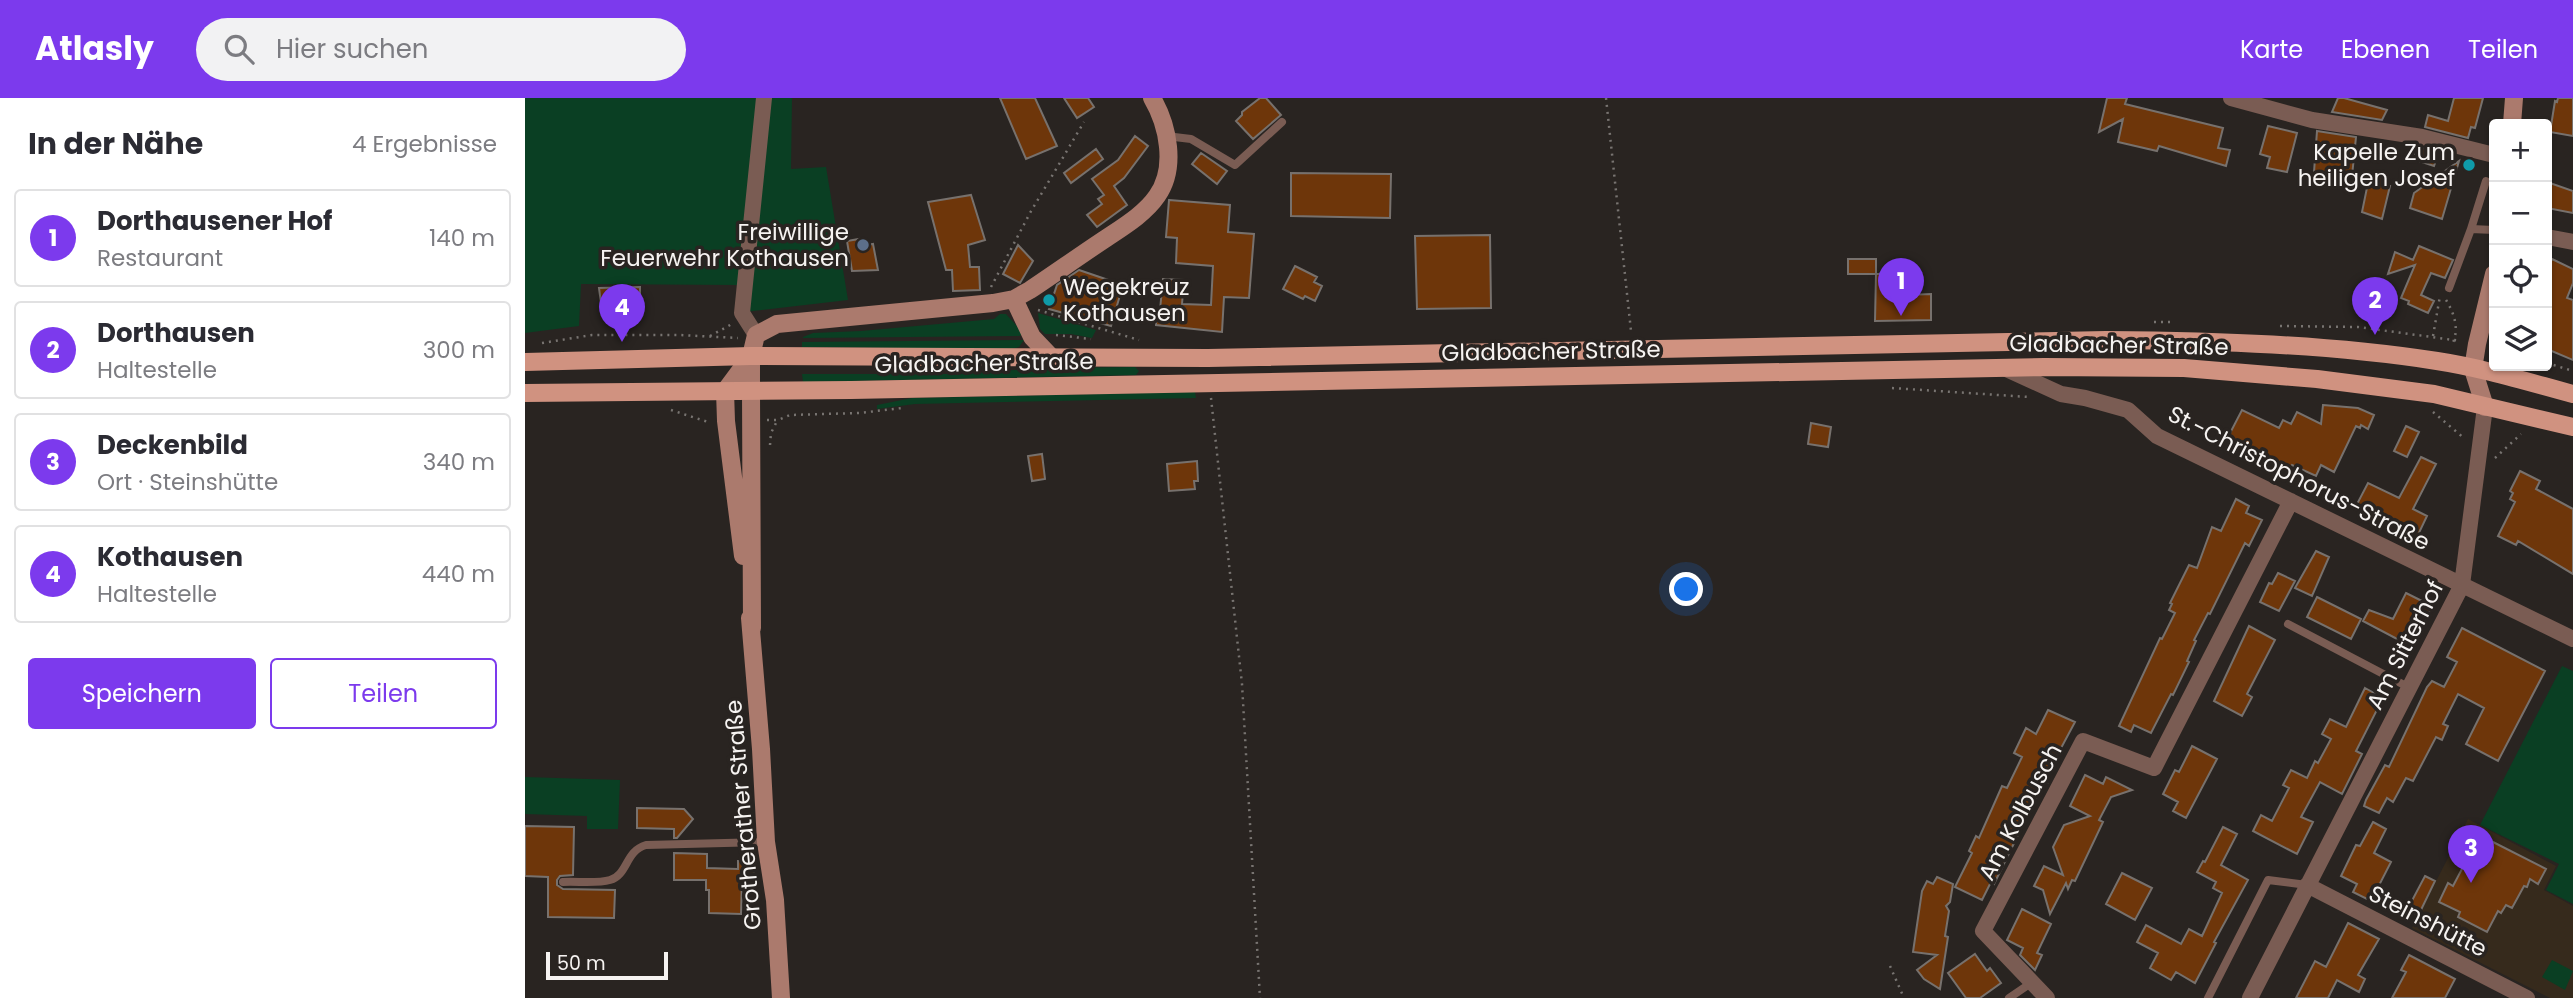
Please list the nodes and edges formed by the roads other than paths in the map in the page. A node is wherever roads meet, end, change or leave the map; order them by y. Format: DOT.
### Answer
graph roads {
  1 [pos="764,98"];
  2 [pos="1152,98"];
  3 [pos="2231,98"];
  4 [pos="2514,98"];
  5 [pos="2512,119"];
  6 [pos="1282,122"];
  7 [pos="1166,136"];
  8 [pos="2489,154"];
  9 [pos="2486,181"];
  10 [pos="2472,229"];
  11 [pos="2489,230"];
  12 [pos="2552,238"];
  13 [pos="2573,242"];
  14 [pos="2446,291"];
  15 [pos="2489,295"];
  16 [pos="1016,305"];
  17 [pos="754,344"];
  18 [pos="1052,358"];
  19 [pos="525,362"];
  20 [pos="2004,368"];
  21 [pos="2473,369"];
  22 [pos="2489,370"];
  23 [pos="2498,371"];
  24 [pos="2501,371"];
  25 [pos="725,391"];
  26 [pos="751,391"];
  27 [pos="525,393"];
  28 [pos="2573,394"];
  29 [pos="2485,407"];
  30 [pos="2573,427"];
  31 [pos="2291,501"];
  32 [pos="2462,584"];
  33 [pos="2288,624"];
  34 [pos="752,628"];
  35 [pos="2573,639"];
  36 [pos="2410,688"];
  37 [pos="766,842"];
  38 [pos="563,882"];
  39 [pos="2307,885"];
  40 [pos="2031,983"];
  41 [pos="781,998"];
  42 [pos="2009,998"];
  43 [pos="2047,998"];
  44 [pos="2208,998"];
  45 [pos="2250,998"];
  46 [pos="2527,998"];
  1 -- 17 [label="street"];
  2 -- 7 [label="street"];
  3 -- 8 [label="street"];
  4 -- 5 [label="street"];
  6 -- 7 [label="lane"];
  7 -- 16 [label="street"];
  9 -- 10 [label="lane"];
  10 -- 11 [label="lane"];
  10 -- 14 [label="lane"];
  12 -- 13 [label="street"];
  15 -- 21 [label="street"];
  16 -- 17 [label="street"];
  16 -- 18 [label="street"];
  17 -- 18 [label="main road, Gladbacher Straße"];
  17 -- 19 [label="main road, Gladbacher Straße"];
  17 -- 25 [label="street"];
  17 -- 26 [label="street, Grotherather Straße"];
  18 -- 21 [label="main road, Gladbacher Straße"];
  20 -- 26 [label="main road, Gladbacher Straße"];
  20 -- 29 [label="main road, Gladbacher Straße"];
  20 -- 31 [label="street, St.-Christophorus-Straße"];
  21 -- 22 [label="main road, Gladbacher Straße"];
  21 -- 29 [label="street"];
  23 -- 29 [label="street"];
  24 -- 28 [label="main road, Gladbacher Straße"];
  25 -- 26 [label="main road, Gladbacher Straße"];
  25 -- 27 [label="main road, Gladbacher Straße"];
  25 -- 34 [label="street, Grotherather Straße"];
  26 -- 34 [label="street, Grotherather Straße"];
  29 -- 30 [label="main road, Gladbacher Straße"];
  29 -- 32 [label="street, Am Sitterhof"];
  31 -- 32 [label="street, St.-Christophorus-Straße"];
  31 -- 40 [label="street, Am Kolbusch"];
  32 -- 35 [label="street, St.-Christophorus-Straße"];
  32 -- 36 [label="street, Am Sitterhof"];
  33 -- 36 [label="lane"];
  34 -- 37 [label="street, Grotherather Straße"];
  36 -- 39 [label="street, Am Sitterhof"];
  37 -- 38 [label="lane"];
  37 -- 41 [label="street, Grotherather Straße"];
  39 -- 44 [label="lane"];
  39 -- 45 [label="street, Am Sitterhof"];
  39 -- 46 [label="street, Steinshütte"];
  40 -- 42 [label="lane"];
  40 -- 43 [label="street, Am Kolbusch"];
}
